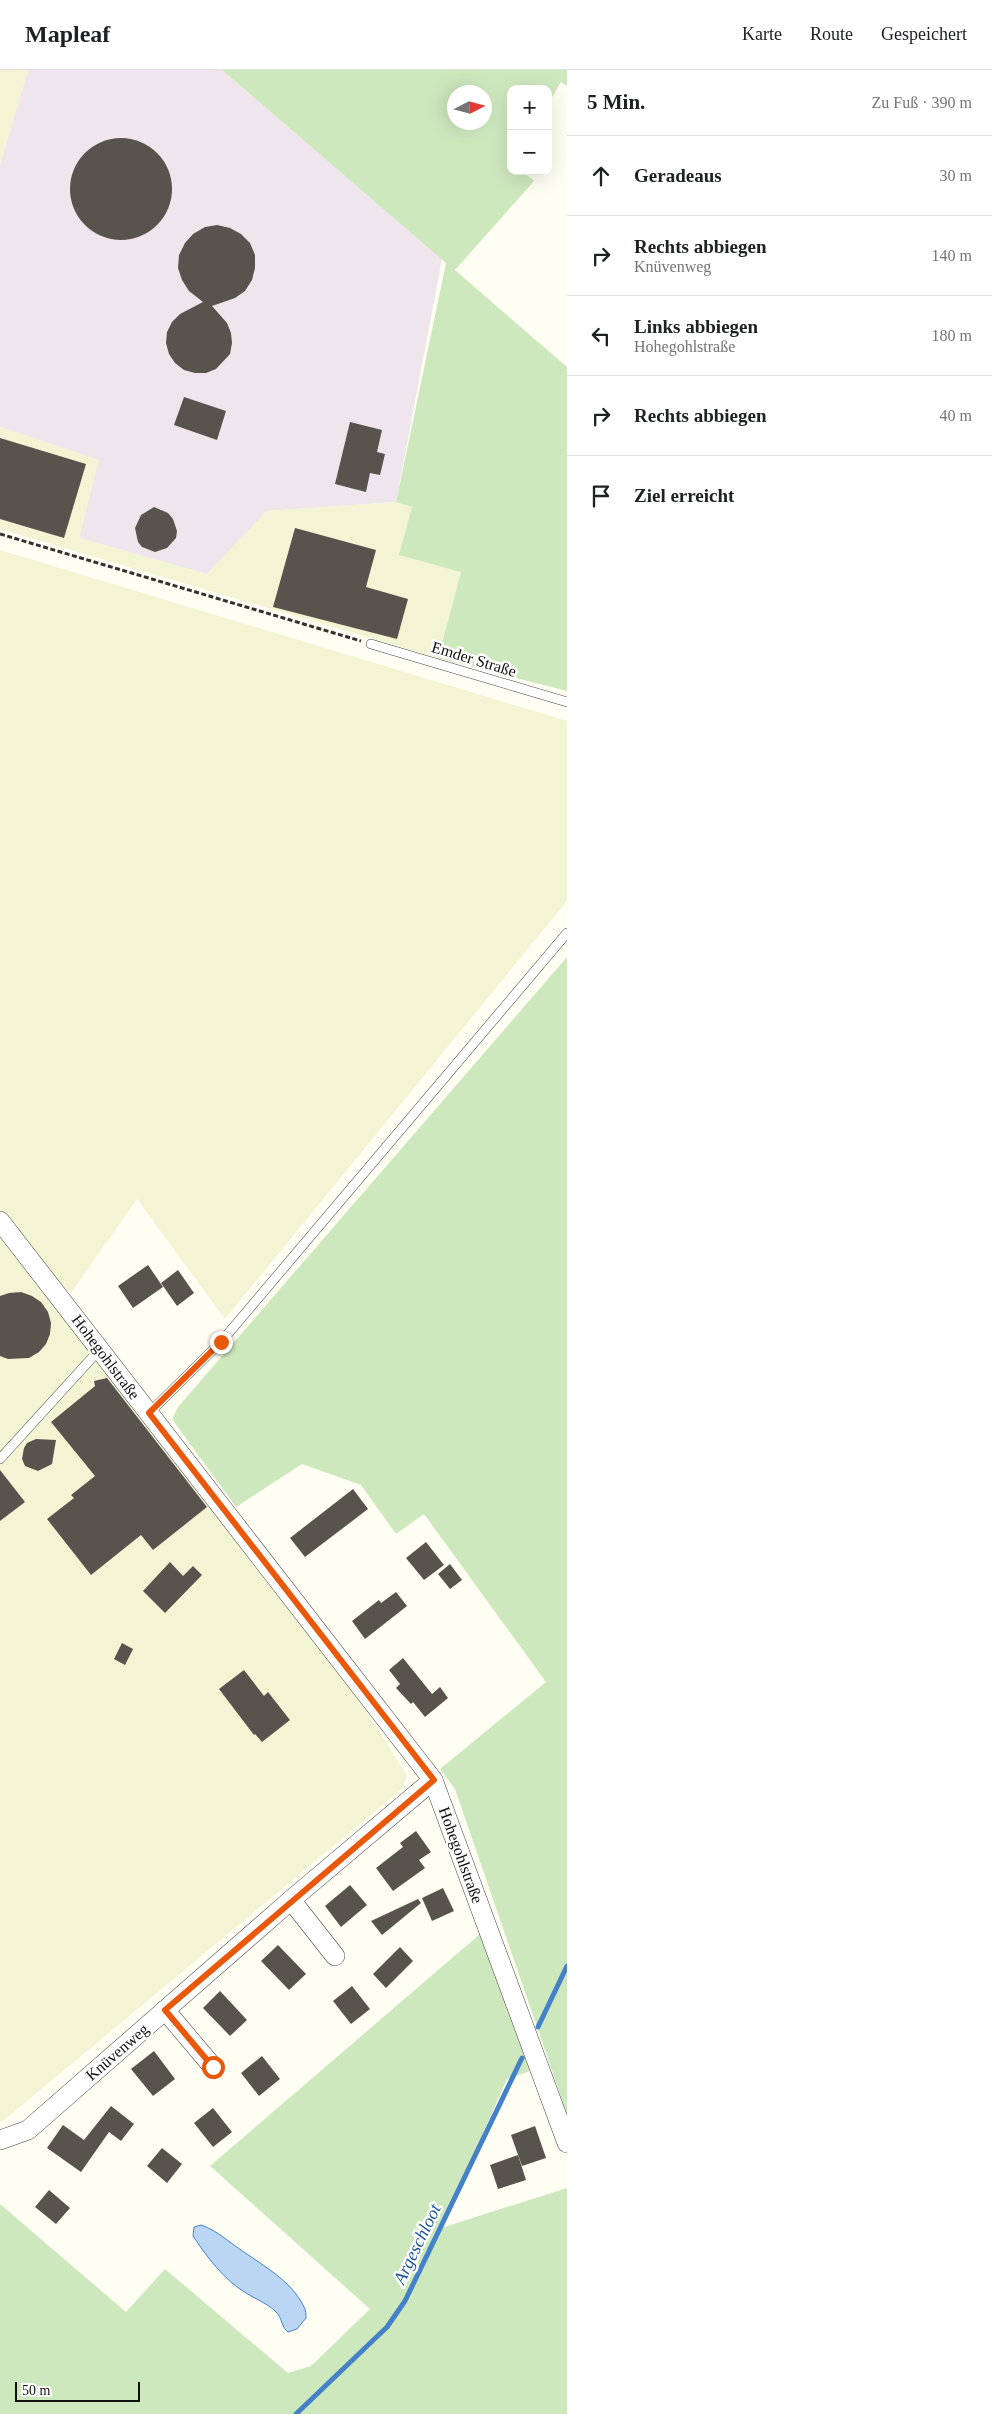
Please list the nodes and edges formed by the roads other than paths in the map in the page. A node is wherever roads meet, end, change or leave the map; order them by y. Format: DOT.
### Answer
graph roads {
  1 [pos="371,644"];
  2 [pos="567,702"];
  3 [pos="567,933"];
  4 [pos="0,1221"];
  5 [pos="101,1349"];
  6 [pos="149,1413"];
  7 [pos="0,1459"];
  8 [pos="434,1780"];
  9 [pos="292,1900"];
  10 [pos="335,1956"];
  11 [pos="165,2010"];
  12 [pos="213,2067"];
  13 [pos="0,2140"];
  14 [pos="567,2144"];
  1 -- 2 [label="lane, Emder Straße"];
  3 -- 6 [label="lane"];
  4 -- 5 [label="street, Hohegohlstraße"];
  5 -- 6 [label="street, Hohegohlstraße"];
  5 -- 7 [label="lane"];
  6 -- 8 [label="street, Hohegohlstraße"];
  8 -- 9 [label="street, Knüvenweg"];
  8 -- 14 [label="street, Hohegohlstraße"];
  9 -- 10 [label="street"];
  9 -- 11 [label="street, Knüvenweg"];
  11 -- 12 [label="street"];
  11 -- 13 [label="street, Knüvenweg"];
}
